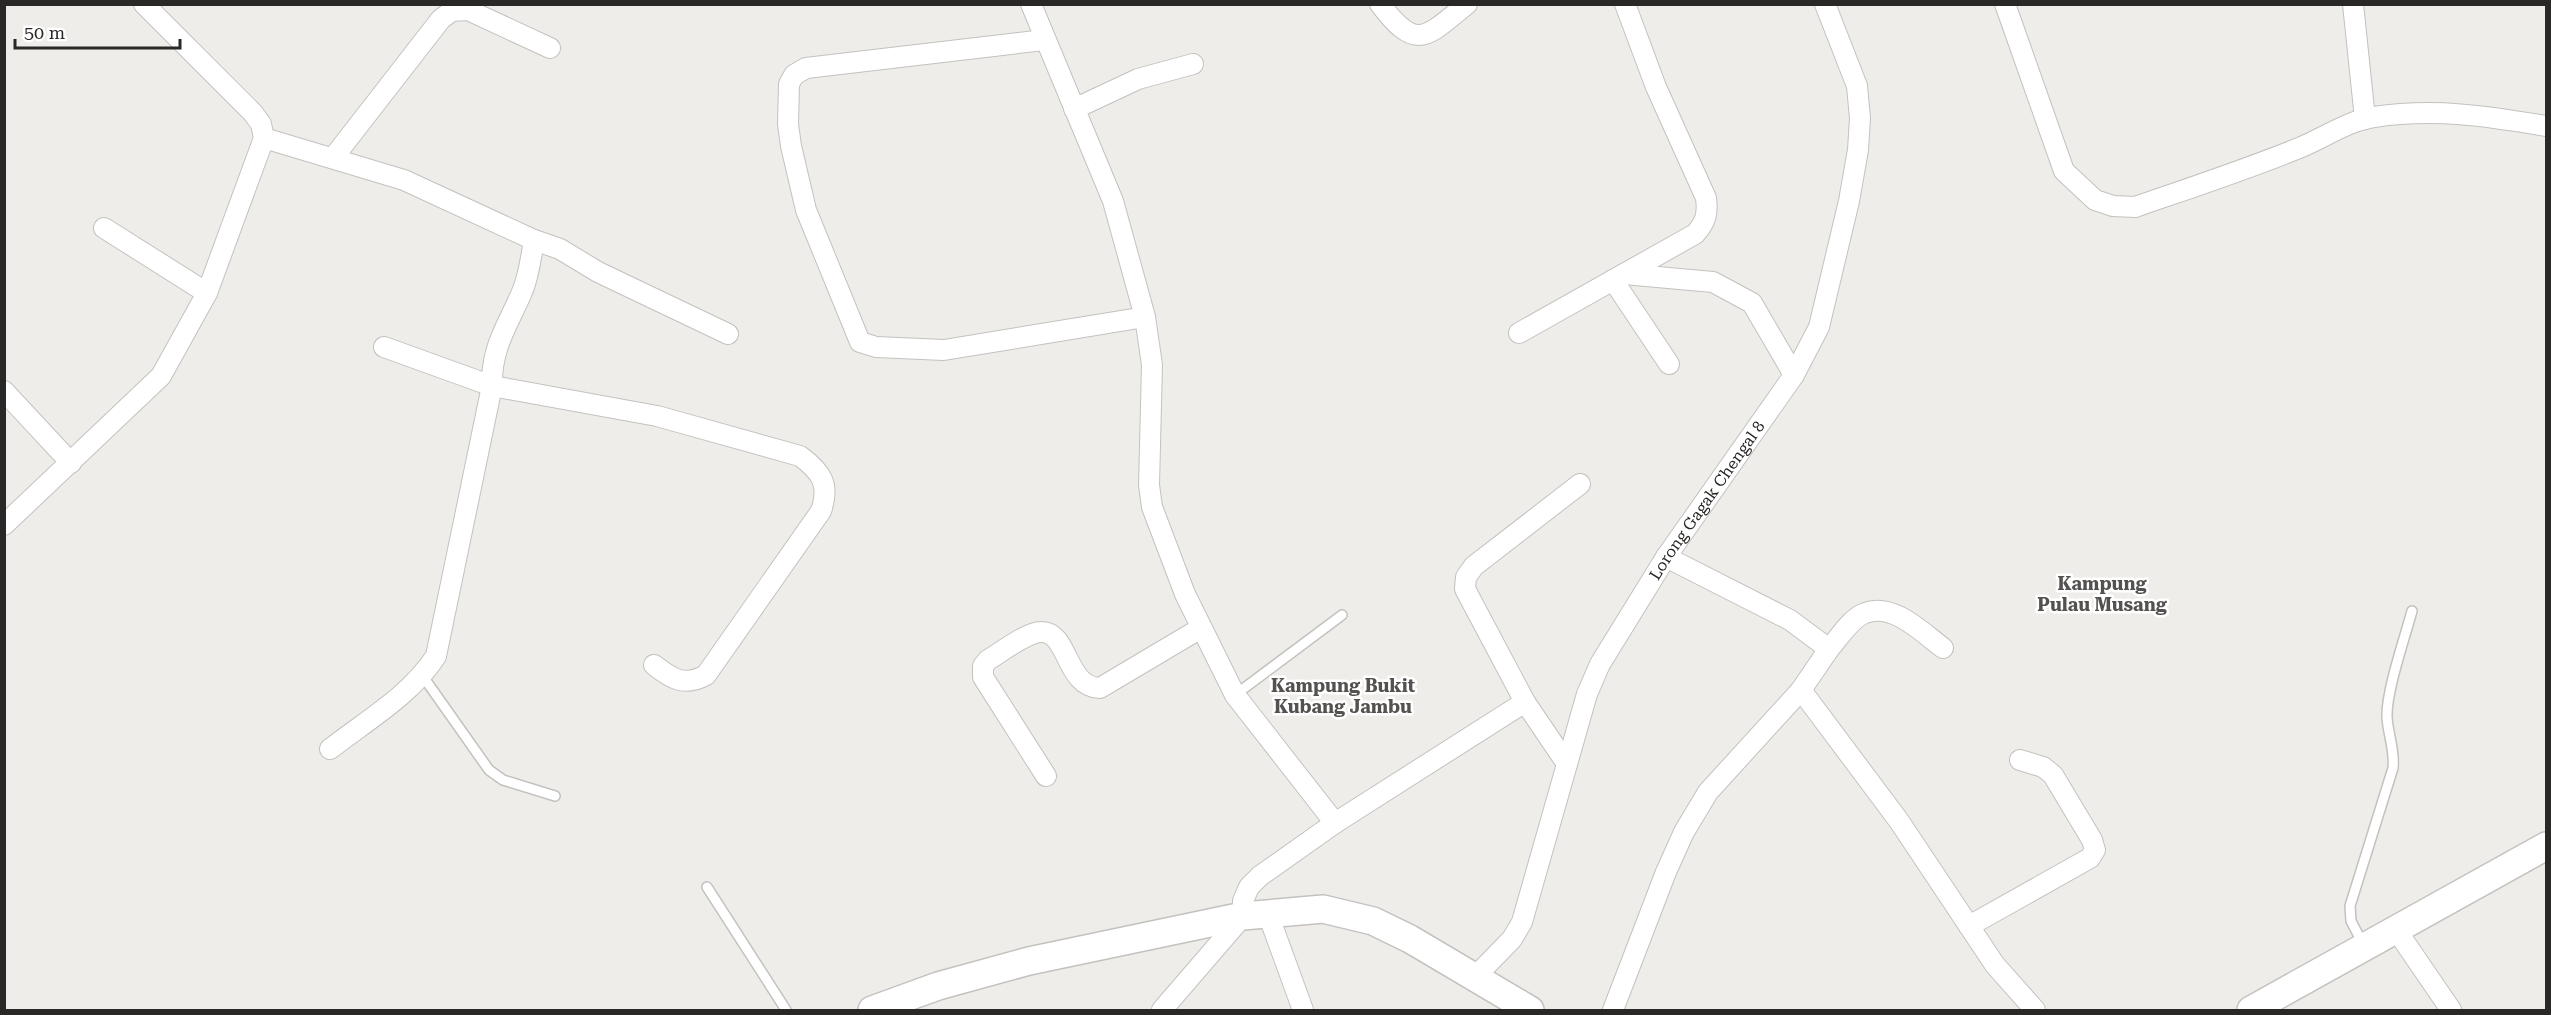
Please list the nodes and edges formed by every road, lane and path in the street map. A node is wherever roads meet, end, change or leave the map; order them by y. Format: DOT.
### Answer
graph roads {
  1 [pos="1031,4"];
  2 [pos="1380,4"];
  3 [pos="1467,4"];
  4 [pos="1625,4"];
  5 [pos="1825,4"];
  6 [pos="2005,4"];
  7 [pos="2353,4"];
  8 [pos="153,7"];
  9 [pos="1044,40"];
  10 [pos="550,48"];
  11 [pos="1193,64"];
  12 [pos="1074,109"];
  13 [pos="2365,119"];
  14 [pos="2547,126"];
  15 [pos="264,138"];
  16 [pos="333,158"];
  17 [pos="104,228"];
  18 [pos="534,240"];
  19 [pos="1619,278"];
  20 [pos="207,293"];
  21 [pos="1145,317"];
  22 [pos="1519,333"];
  23 [pos="728,334"];
  24 [pos="384,347"];
  25 [pos="1669,364"];
  26 [pos="1794,375"];
  27 [pos="492,386"];
  28 [pos="4,391"];
  29 [pos="70,463"];
  30 [pos="1580,484"];
  31 [pos="4,525"];
  32 [pos="1666,556"];
  33 [pos="2412,610"];
  34 [pos="1342,615"];
  35 [pos="1202,628"];
  36 [pos="1943,648"];
  37 [pos="1829,649"];
  38 [pos="654,665"];
  39 [pos="422,675"];
  40 [pos="1801,690"];
  41 [pos="1235,696"];
  42 [pos="1525,702"];
  43 [pos="330,749"];
  44 [pos="2020,760"];
  45 [pos="1567,764"];
  46 [pos="1046,776"];
  47 [pos="555,796"];
  48 [pos="1335,824"];
  49 [pos="2547,846"];
  50 [pos="707,887"];
  51 [pos="1256,915"];
  52 [pos="1969,926"];
  53 [pos="2397,931"];
  54 [pos="2365,948"];
  55 [pos="1475,977"];
  56 [pos="786,1011"];
  57 [pos="872,1011"];
  58 [pos="1162,1011"];
  59 [pos="1303,1011"];
  60 [pos="1530,1011"];
  61 [pos="1613,1011"];
  62 [pos="2035,1011"];
  63 [pos="2252,1011"];
  64 [pos="2451,1011"];
  1 -- 9 [label="street"];
  2 -- 3 [label="street"];
  4 -- 19 [label="street"];
  5 -- 26 [label="street, Lorong Gagak Chengal 8"];
  6 -- 13 [label="street"];
  7 -- 13 [label="street"];
  8 -- 15 [label="street"];
  9 -- 12 [label="street"];
  9 -- 21 [label="street"];
  10 -- 16 [label="street"];
  11 -- 12 [label="street"];
  12 -- 21 [label="street"];
  13 -- 14 [label="street"];
  15 -- 16 [label="street"];
  15 -- 20 [label="street"];
  16 -- 18 [label="street"];
  17 -- 20 [label="street"];
  18 -- 23 [label="street"];
  18 -- 27 [label="street"];
  19 -- 22 [label="street"];
  19 -- 25 [label="street"];
  19 -- 26 [label="street"];
  20 -- 29 [label="street"];
  21 -- 35 [label="street"];
  24 -- 27 [label="street"];
  26 -- 32 [label="street, Lorong Gagak Chengal 8"];
  27 -- 38 [label="street"];
  27 -- 39 [label="street"];
  28 -- 29 [label="street"];
  29 -- 31 [label="street"];
  30 -- 42 [label="street"];
  32 -- 37 [label="street"];
  32 -- 45 [label="street, Lorong Gagak Chengal 8"];
  33 -- 54 [label="lane"];
  34 -- 41 [label="lane"];
  35 -- 41 [label="street"];
  35 -- 46 [label="street"];
  36 -- 37 [label="street"];
  37 -- 40 [label="street"];
  39 -- 43 [label="street"];
  39 -- 47 [label="lane"];
  40 -- 52 [label="street"];
  40 -- 61 [label="street"];
  41 -- 48 [label="street"];
  42 -- 45 [label="street"];
  42 -- 48 [label="street"];
  44 -- 52 [label="street"];
  45 -- 55 [label="street, Lorong Gagak Chengal 8"];
  48 -- 51 [label="street"];
  49 -- 53 [label="street"];
  50 -- 56 [label="lane"];
  51 -- 55 [label="street"];
  51 -- 57 [label="street"];
  51 -- 58 [label="street"];
  51 -- 59 [label="street"];
  52 -- 62 [label="street"];
  53 -- 54 [label="street"];
  53 -- 64 [label="street"];
  54 -- 63 [label="street"];
  55 -- 60 [label="street"];
}
